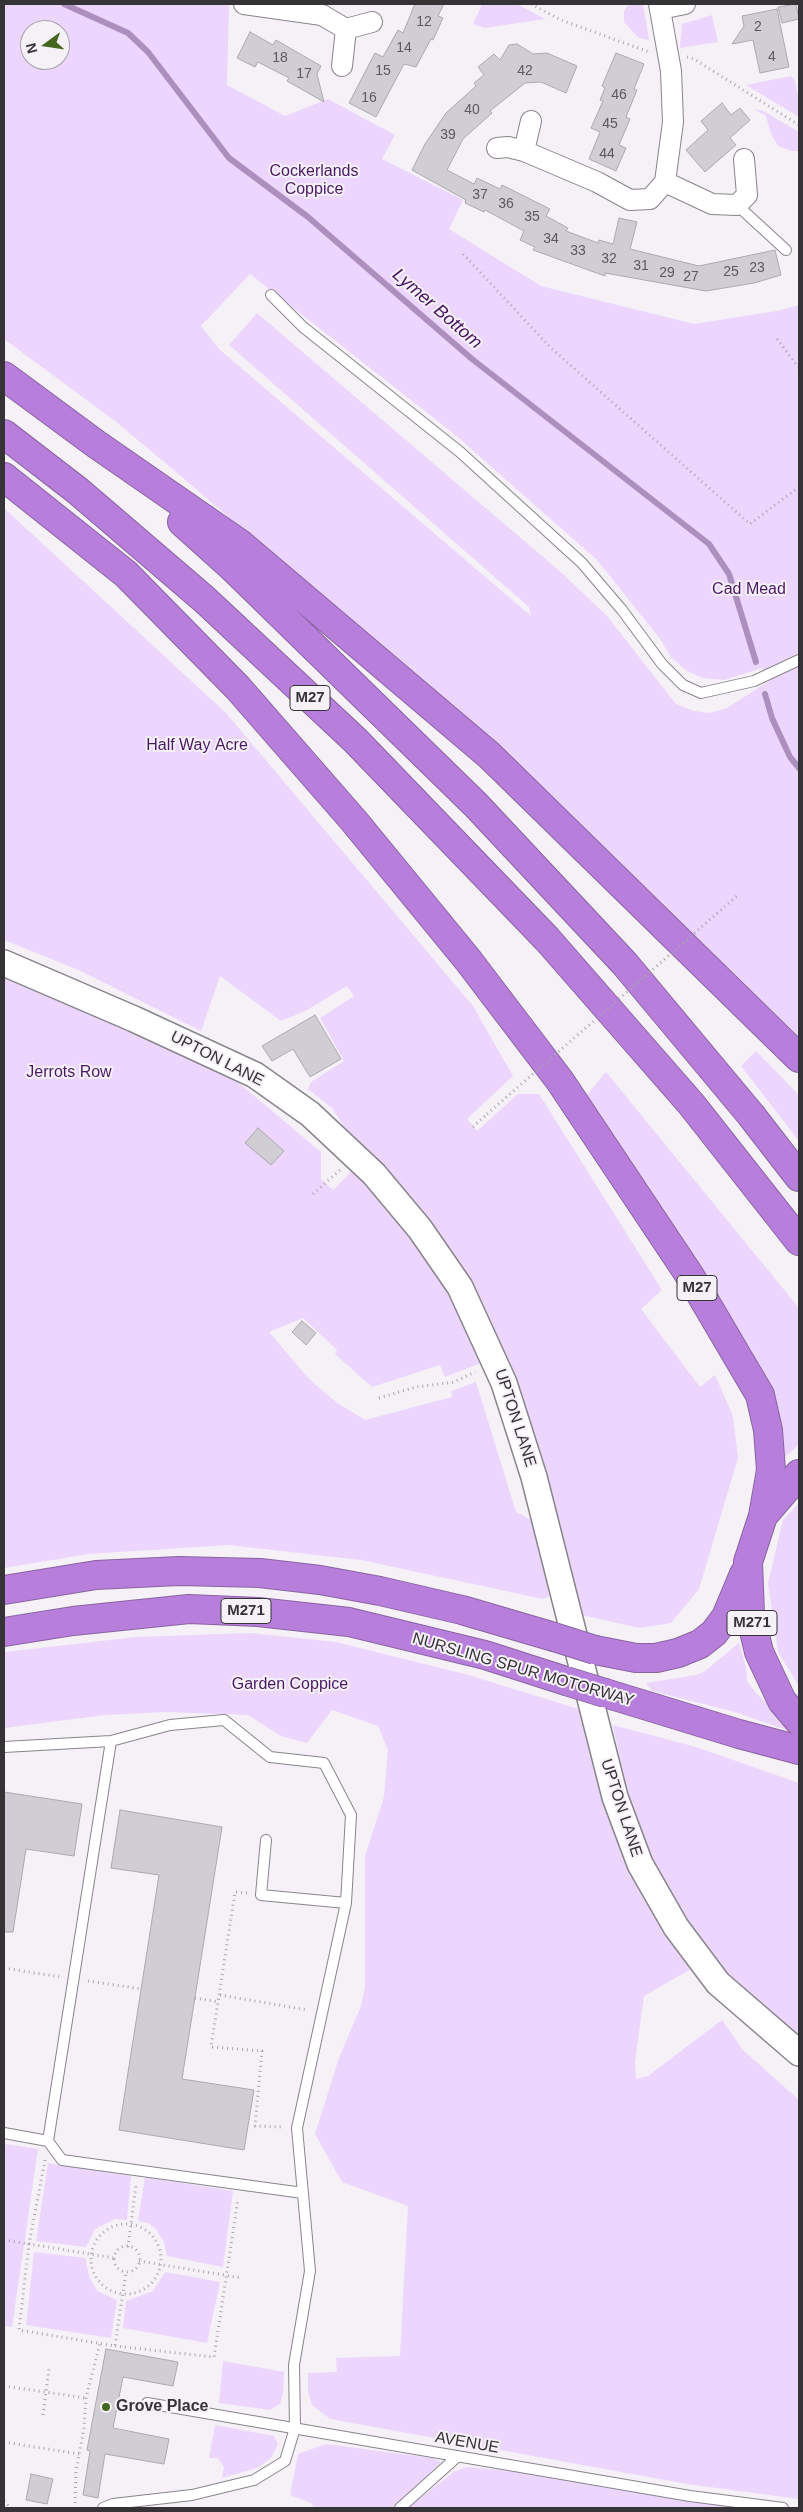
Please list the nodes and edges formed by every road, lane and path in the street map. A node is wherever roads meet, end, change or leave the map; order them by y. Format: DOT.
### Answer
graph roads {
  1 [pos="244,4"];
  2 [pos="684,4"];
  3 [pos="660,6"];
  4 [pos="372,22"];
  5 [pos="346,29"];
  6 [pos="342,66"];
  7 [pos="531,121"];
  8 [pos="497,148"];
  9 [pos="524,151"];
  10 [pos="744,159"];
  11 [pos="665,182"];
  12 [pos="737,205"];
  13 [pos="786,250"];
  14 [pos="463,254"];
  15 [pos="271,295"];
  16 [pos="778,339"];
  17 [pos="799,368"];
  18 [pos="4,376"];
  19 [pos="4,434"];
  20 [pos="96,444"];
  21 [pos="4,477"];
  22 [pos="799,487"];
  23 [pos="799,660"];
  24 [pos="737,896"];
  25 [pos="4,963"];
  26 [pos="799,1058"];
  27 [pos="473,1127"];
  28 [pos="354,1156"];
  29 [pos="799,1177"];
  30 [pos="313,1194"];
  31 [pos="799,1241"];
  32 [pos="496,1362"];
  33 [pos="379,1398"];
  34 [pos="799,1474"];
  35 [pos="763,1516"];
  36 [pos="748,1562"];
  37 [pos="4,1590"];
  38 [pos="4,1632"];
  39 [pos="799,1721"];
  40 [pos="111,1741"];
  41 [pos="4,1747"];
  42 [pos="799,1750"];
  43 [pos="266,1840"];
  44 [pos="261,1895"];
  45 [pos="346,1903"];
  46 [pos="4,1968"];
  47 [pos="74,1980"];
  48 [pos="142,1989"];
  49 [pos="220,1995"];
  50 [pos="195,1998"];
  51 [pos="219,2002"];
  52 [pos="323,2012"];
  53 [pos="799,2053"];
  54 [pos="297,2128"];
  55 [pos="4,2133"];
  56 [pos="48,2141"];
  57 [pos="138,2171"];
  58 [pos="240,2185"];
  59 [pos="303,2194"];
  60 [pos="131,2225"];
  61 [pos="4,2240"];
  62 [pos="29,2244"];
  63 [pos="128,2246"];
  64 [pos="91,2254"];
  65 [pos="114,2258"];
  66 [pos="139,2261"];
  67 [pos="161,2264"];
  68 [pos="126,2272"];
  69 [pos="228,2275"];
  70 [pos="242,2278"];
  71 [pos="122,2294"];
  72 [pos="100,2343"];
  73 [pos="115,2346"];
  74 [pos="49,2368"];
  75 [pos="4,2386"];
  76 [pos="46,2392"];
  77 [pos="86,2398"];
  78 [pos="147,2403"];
  79 [pos="43,2415"];
  80 [pos="295,2428"];
  81 [pos="4,2442"];
  82 [pos="79,2454"];
  83 [pos="458,2456"];
  84 [pos="4,2501"];
  85 [pos="10,2508"];
  86 [pos="75,2508"];
  87 [pos="103,2508"];
  88 [pos="400,2508"];
  89 [pos="783,2508"];
  1 -- 5 [label="street"];
  2 -- 3 [label="street"];
  3 -- 11 [label="street"];
  4 -- 5 [label="street"];
  5 -- 6 [label="street"];
  7 -- 9 [label="street"];
  8 -- 9 [label="street"];
  9 -- 11 [label="street"];
  10 -- 12 [label="street"];
  11 -- 12 [label="street"];
  12 -- 13 [label="lane"];
  14 -- 22 [label="path"];
  15 -- 23 [label="lane"];
  16 -- 17 [label="path"];
  18 -- 20 [label="highway, M27"];
  19 -- 31 [label="highway, M27"];
  20 -- 26 [label="highway, M27"];
  20 -- 29 [label="highway, M27"];
  21 -- 35 [label="highway, M27"];
  24 -- 27 [label="path, bridge"];
  25 -- 28 [label="street, UPTON LANE"];
  28 -- 30 [label="path"];
  28 -- 32 [label="street, UPTON LANE"];
  32 -- 33 [label="path"];
  32 -- 53 [label="street, UPTON LANE"];
  34 -- 35 [label="highway, M271"];
  35 -- 36 [label="highway, M271"];
  36 -- 37 [label="highway, M271, bridge"];
  36 -- 39 [label="highway, M271"];
  38 -- 42 [label="highway, NURSLING SPUR MOTORWAY / M271, bridge"];
  40 -- 41 [label="lane"];
  40 -- 45 [label="lane"];
  40 -- 47 [label="lane"];
  43 -- 44 [label="lane"];
  44 -- 45 [label="lane"];
  44 -- 49 [label="path"];
  45 -- 52 [label="lane"];
  46 -- 47 [label="path"];
  47 -- 48 [label="path"];
  47 -- 56 [label="lane"];
  49 -- 51 [label="path"];
  49 -- 52 [label="path"];
  50 -- 51 [label="path"];
  51 -- 54 [label="path"];
  52 -- 54 [label="lane"];
  54 -- 59 [label="lane"];
  55 -- 56 [label="lane"];
  56 -- 57 [label="lane"];
  56 -- 62 [label="path"];
  57 -- 58 [label="lane"];
  57 -- 60 [label="path"];
  58 -- 59 [label="lane"];
  58 -- 69 [label="path"];
  59 -- 80 [label="lane"];
  60 -- 63 [label="path"];
  60 -- 64 [label="path"];
  60 -- 67 [label="path"];
  61 -- 62 [label="path"];
  62 -- 64 [label="path"];
  62 -- 72 [label="path"];
  63 -- 65 [label="path"];
  63 -- 66 [label="path"];
  64 -- 65 [label="path"];
  64 -- 71 [label="path"];
  65 -- 68 [label="path"];
  66 -- 67 [label="path"];
  66 -- 68 [label="path"];
  67 -- 69 [label="path"];
  67 -- 71 [label="path"];
  68 -- 71 [label="path"];
  69 -- 70 [label="path"];
  69 -- 73 [label="path"];
  71 -- 73 [label="path"];
  72 -- 73 [label="path"];
  72 -- 77 [label="path"];
  74 -- 76 [label="path"];
  75 -- 76 [label="path"];
  76 -- 77 [label="path"];
  76 -- 79 [label="path"];
  77 -- 82 [label="path"];
  78 -- 80 [label="lane, AVENUE"];
  80 -- 83 [label="lane, AVENUE"];
  80 -- 87 [label="lane"];
  81 -- 82 [label="path"];
  82 -- 86 [label="path"];
  83 -- 88 [label="lane"];
  83 -- 89 [label="lane, AVENUE"];
  84 -- 85 [label="path"];
}
